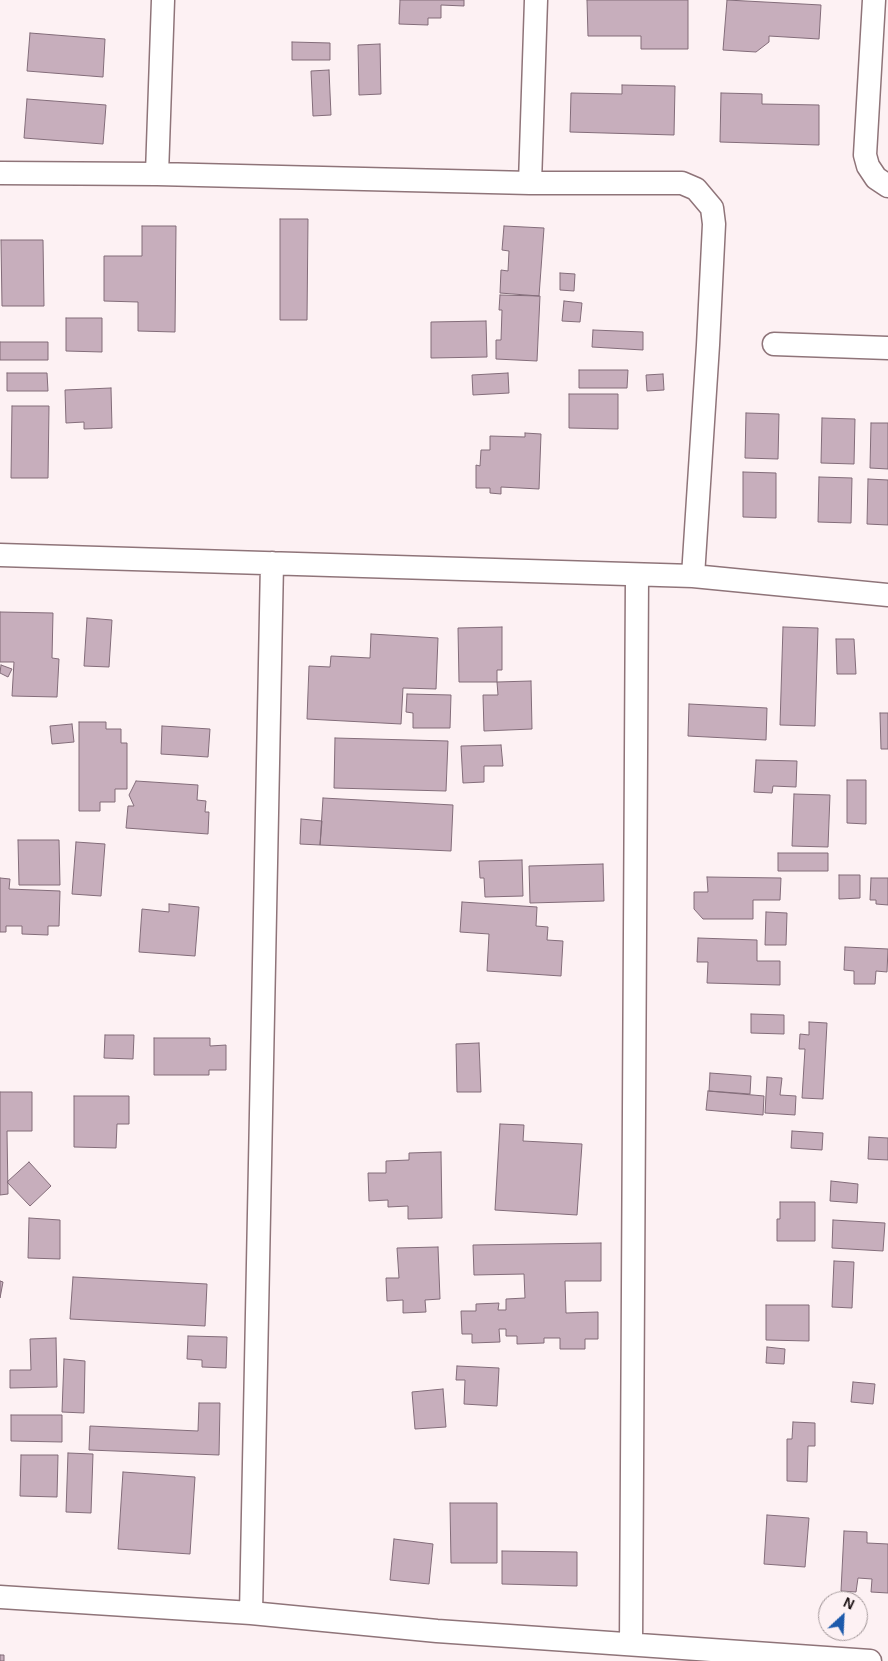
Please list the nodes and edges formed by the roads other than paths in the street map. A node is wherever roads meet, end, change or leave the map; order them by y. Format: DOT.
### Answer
graph roads {
  1 [pos="163,0"];
  2 [pos="536,0"];
  3 [pos="874,0"];
  4 [pos="0,173"];
  5 [pos="157,174"];
  6 [pos="530,183"];
  7 [pos="888,186"];
  8 [pos="774,344"];
  9 [pos="888,348"];
  10 [pos="0,555"];
  11 [pos="272,563"];
  12 [pos="637,576"];
  13 [pos="693,576"];
  14 [pos="888,595"];
  15 [pos="0,1597"];
  16 [pos="251,1613"];
  17 [pos="630,1644"];
  18 [pos="797,1658"];
  19 [pos="870,1661"];
  1 -- 5 [label="street"];
  2 -- 6 [label="street"];
  3 -- 7 [label="street"];
  4 -- 5 [label="street"];
  5 -- 6 [label="street"];
  6 -- 13 [label="street"];
  8 -- 9 [label="street"];
  10 -- 11 [label="street"];
  11 -- 12 [label="street"];
  11 -- 16 [label="street"];
  12 -- 13 [label="street"];
  12 -- 17 [label="street"];
  13 -- 14 [label="street"];
  15 -- 16 [label="street"];
  16 -- 17 [label="street"];
  17 -- 18 [label="street"];
  18 -- 19 [label="street"];
}
